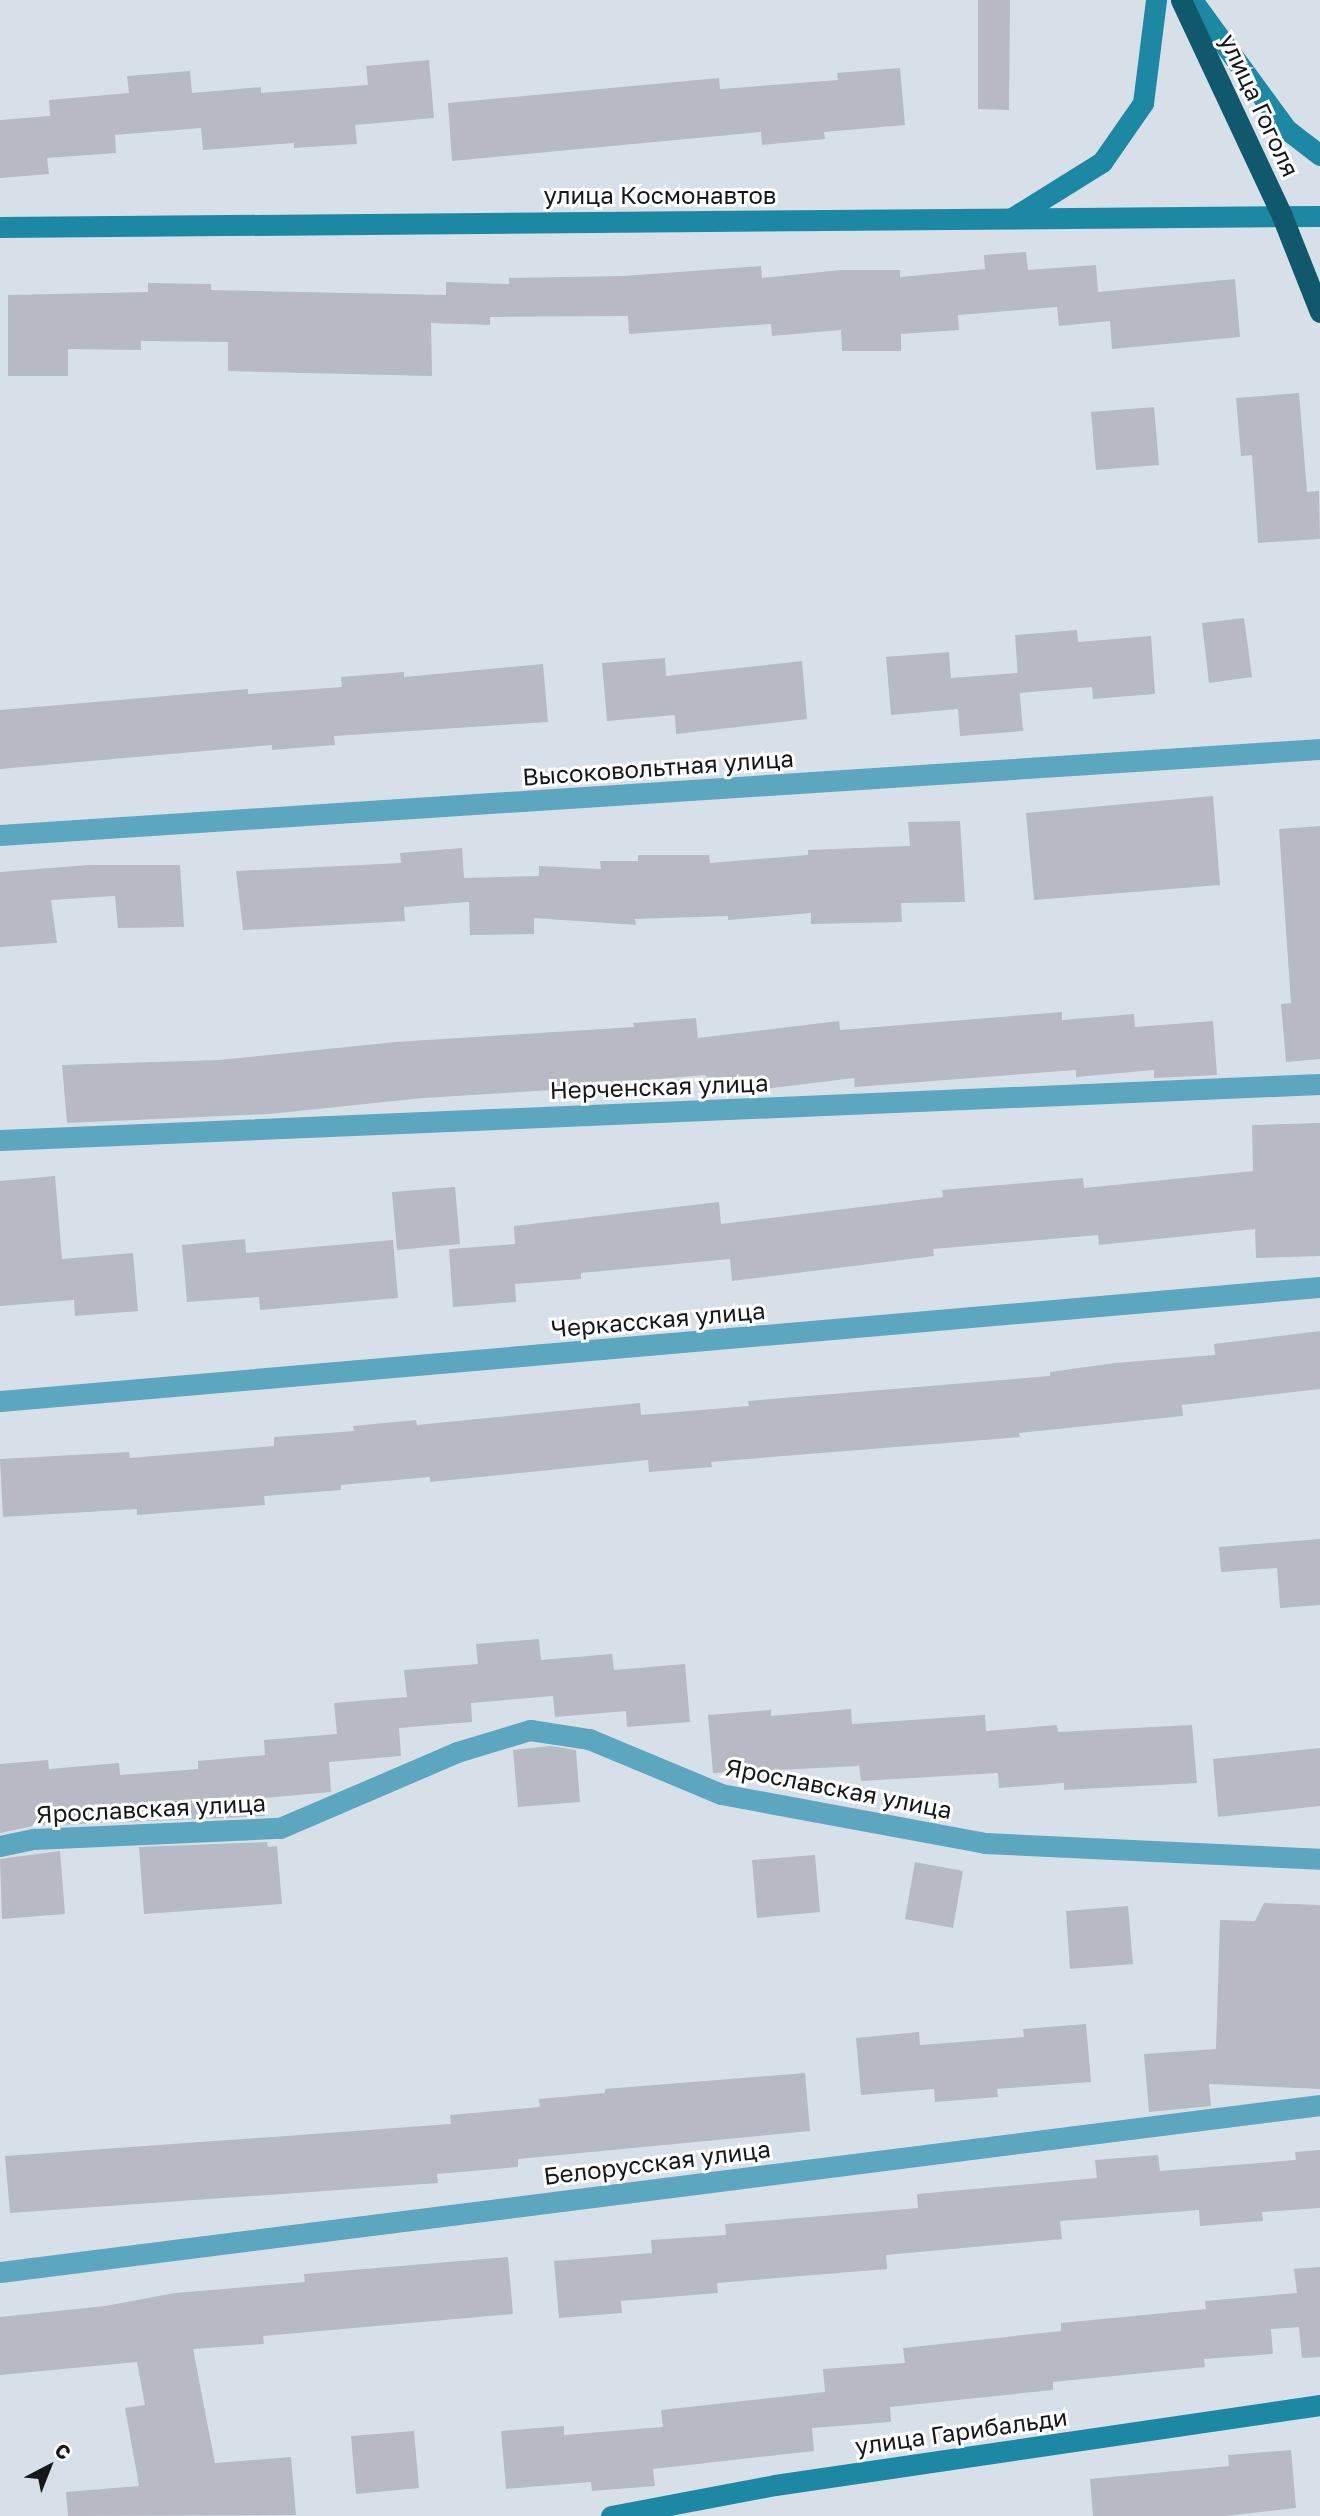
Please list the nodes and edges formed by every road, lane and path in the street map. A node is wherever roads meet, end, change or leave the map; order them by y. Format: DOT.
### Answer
graph roads {
  1 [pos="1156,0"];
  2 [pos="1181,0"];
  3 [pos="1192,0"];
  4 [pos="1320,156"];
  5 [pos="1282,216"];
  6 [pos="1320,216"];
  7 [pos="1012,218"];
  8 [pos="0,227"];
  9 [pos="1320,312"];
  10 [pos="1320,749"];
  11 [pos="0,835"];
  12 [pos="1320,1084"];
  13 [pos="0,1140"];
  14 [pos="1320,1287"];
  15 [pos="0,1401"];
  16 [pos="0,1846"];
  17 [pos="1320,1859"];
  18 [pos="1320,2105"];
  19 [pos="0,2272"];
  20 [pos="1320,2405"];
  21 [pos="611,2516"];
  1 -- 7 [label="street"];
  2 -- 5 [label="highway, улица Гоголя"];
  3 -- 4 [label="street"];
  5 -- 6 [label="street, улица Космонавтов"];
  5 -- 7 [label="street, улица Космонавтов"];
  5 -- 9 [label="highway, улица Гоголя"];
  7 -- 8 [label="street, улица Космонавтов"];
  10 -- 11 [label="street, Высоковольтная улица"];
  12 -- 13 [label="street, Нерченская улица"];
  14 -- 15 [label="street, Черкасская улица"];
  16 -- 17 [label="street, Ярославская улица"];
  18 -- 19 [label="street, Белорусская улица"];
  20 -- 21 [label="street, улица Гарибальди"];
}
